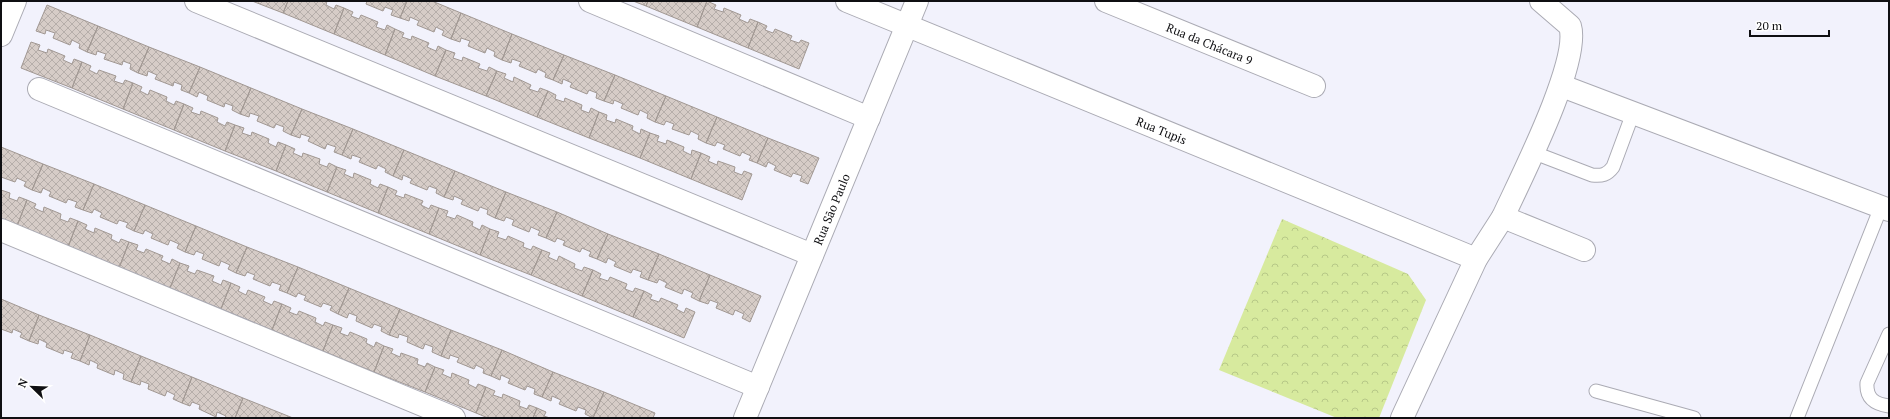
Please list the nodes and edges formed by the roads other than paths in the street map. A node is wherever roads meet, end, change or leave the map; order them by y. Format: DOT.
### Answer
graph roads {
  1 [pos="15,1"];
  2 [pos="196,1"];
  3 [pos="590,1"];
  4 [pos="847,1"];
  5 [pos="917,1"];
  6 [pos="1106,1"];
  7 [pos="1541,1"];
  8 [pos="907,26"];
  9 [pos="1,35"];
  10 [pos="1314,86"];
  11 [pos="1562,86"];
  12 [pos="39,89"];
  13 [pos="1634,113"];
  14 [pos="869,118"];
  15 [pos="1532,152"];
  16 [pos="1885,208"];
  17 [pos="1503,217"];
  18 [pos="1,230"];
  19 [pos="1584,250"];
  20 [pos="812,255"];
  21 [pos="1476,259"];
  22 [pos="1889,334"];
  23 [pos="758,387"];
  24 [pos="1596,391"];
  25 [pos="1889,406"];
  26 [pos="454,418"];
  27 [pos="746,418"];
  28 [pos="1402,418"];
  29 [pos="1694,418"];
  30 [pos="1797,418"];
  1 -- 9 [label="street"];
  2 -- 20 [label="street"];
  3 -- 14 [label="street"];
  4 -- 8 [label="street, Rua Tupis"];
  5 -- 8 [label="street, Rua São Paulo"];
  6 -- 10 [label="street, Rua da Chácara 9"];
  7 -- 11 [label="street"];
  8 -- 14 [label="street, Rua São Paulo"];
  8 -- 21 [label="street, Rua Tupis"];
  11 -- 13 [label="street"];
  11 -- 15 [label="street"];
  12 -- 23 [label="street"];
  13 -- 15 [label="lane"];
  13 -- 16 [label="street"];
  14 -- 20 [label="street, Rua São Paulo"];
  15 -- 17 [label="street"];
  16 -- 30 [label="lane"];
  17 -- 19 [label="street"];
  17 -- 21 [label="street"];
  18 -- 26 [label="street"];
  20 -- 23 [label="street, Rua São Paulo"];
  21 -- 28 [label="street"];
  22 -- 25 [label="lane"];
  23 -- 27 [label="street, Rua São Paulo"];
  24 -- 29 [label="lane"];
}
